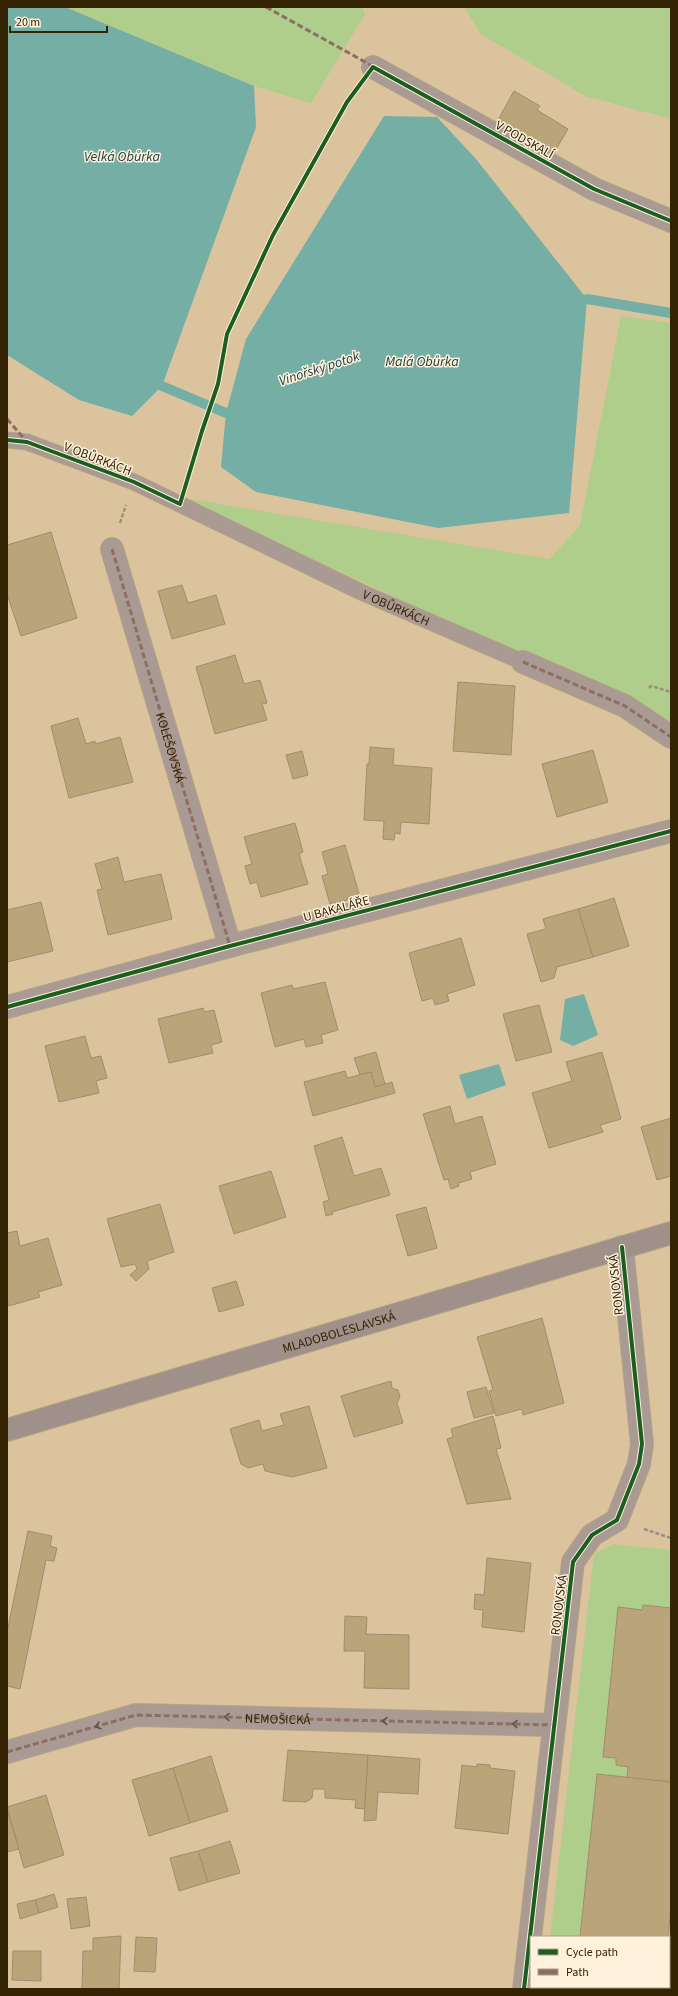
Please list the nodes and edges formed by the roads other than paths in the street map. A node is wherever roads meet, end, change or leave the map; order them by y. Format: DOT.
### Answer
graph roads {
  1 [pos="373,67"];
  2 [pos="671,221"];
  3 [pos="7,440"];
  4 [pos="112,548"];
  5 [pos="523,662"];
  6 [pos="671,736"];
  7 [pos="671,831"];
  8 [pos="230,946"];
  9 [pos="7,1007"];
  10 [pos="671,1233"];
  11 [pos="622,1247"];
  12 [pos="7,1430"];
  13 [pos="554,1725"];
  14 [pos="7,1752"];
  15 [pos="530,1936"];
  16 [pos="530,1936"];
  17 [pos="524,1989"];
  1 -- 2 [label="street, V PODSKALÍ"];
  3 -- 5 [label="lane, V OBŮRKÁCH"];
  4 -- 8 [label="street, KOLEŠOVSKÁ"];
  5 -- 6 [label="street, V OBŮRKÁCH"];
  7 -- 8 [label="street, U BAKALÁŘE"];
  8 -- 9 [label="street, U BAKALÁŘE"];
  10 -- 11 [label="main road, MLADOBOLESLAVSKÁ"];
  11 -- 12 [label="main road, MLADOBOLESLAVSKÁ"];
  11 -- 13 [label="street, RONOVSKÁ"];
  13 -- 14 [label="street, NEMOŠICKÁ, one-way"];
  13 -- 15 [label="street, RONOVSKÁ"];
  16 -- 17 [label="street, RONOVSKÁ"];
}
